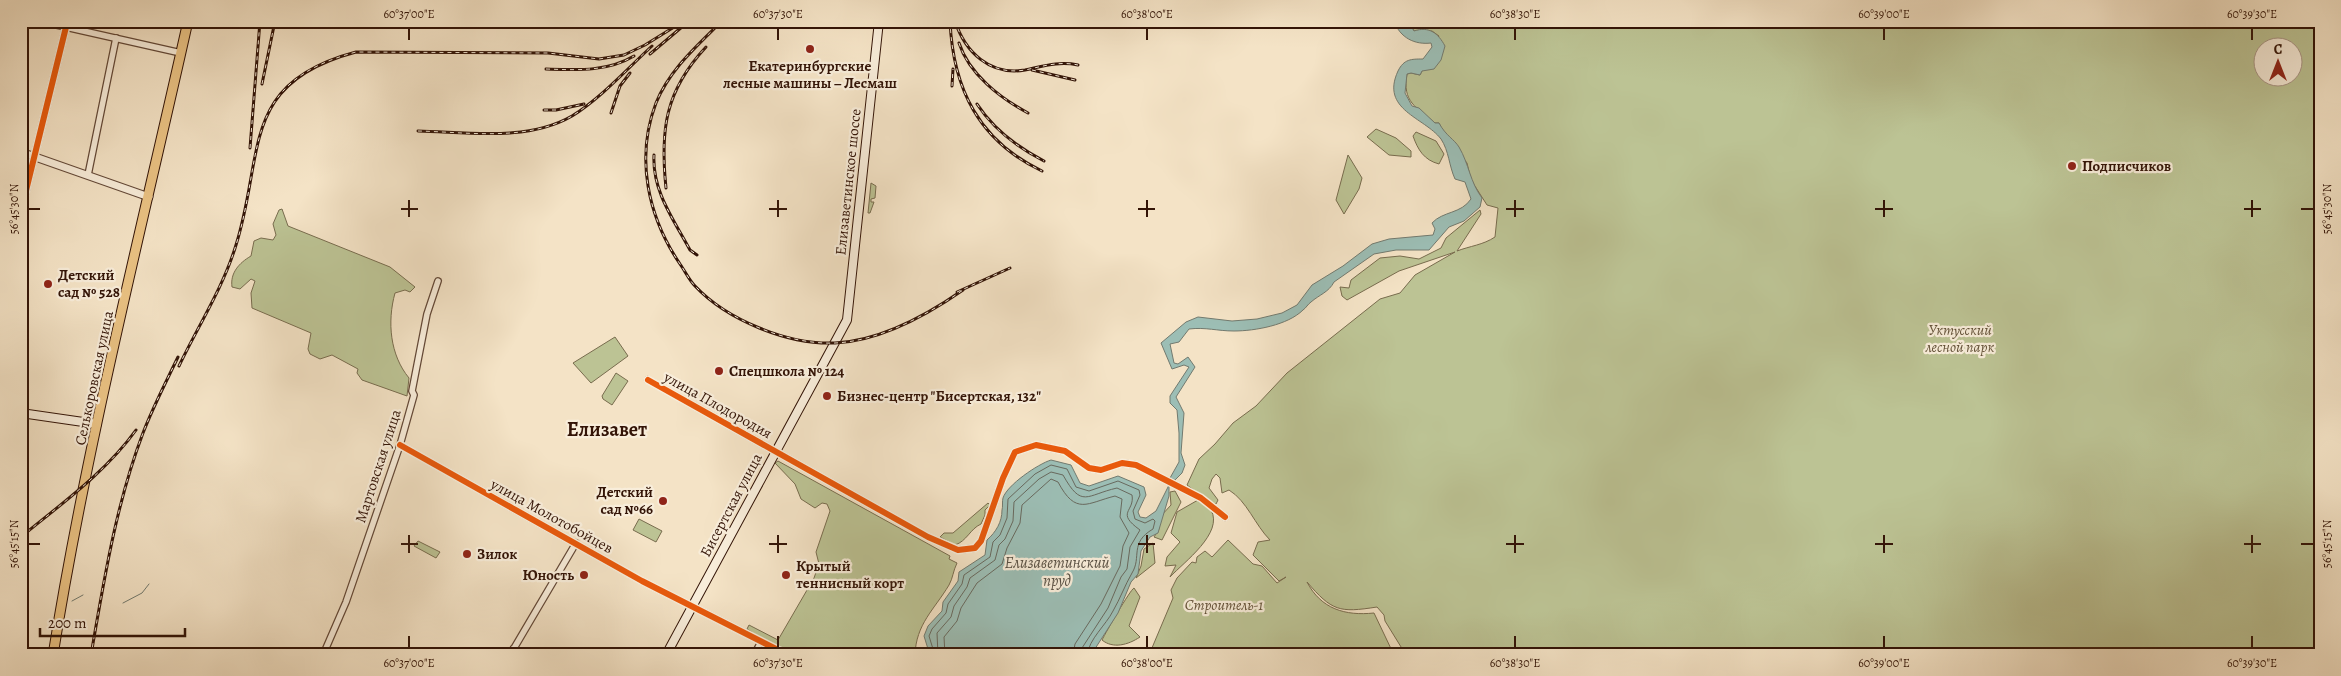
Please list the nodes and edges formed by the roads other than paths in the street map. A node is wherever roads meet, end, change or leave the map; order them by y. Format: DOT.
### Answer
graph roads {
  1 [pos="40,21"];
  2 [pos="188,21"];
  3 [pos="879,21"];
  4 [pos="66,27"];
  5 [pos="116,38"];
  6 [pos="181,54"];
  7 [pos="21,152"];
  8 [pos="33,156"];
  9 [pos="88,175"];
  10 [pos="149,197"];
  11 [pos="21,211"];
  12 [pos="438,280"];
  13 [pos="836,343"];
  14 [pos="648,380"];
  15 [pos="21,413"];
  16 [pos="97,424"];
  17 [pos="400,445"];
  18 [pos="776,451"];
  19 [pos="1225,517"];
  20 [pos="576,543"];
  21 [pos="692,607"];
  22 [pos="761,642"];
  23 [pos="512,652"];
  24 [pos="53,655"];
  25 [pos="323,655"];
  26 [pos="522,655"];
  27 [pos="666,655"];
  28 [pos="754,655"];
  29 [pos="788,655"];
  1 -- 4 [label="street"];
  2 -- 6 [label="main road, Селькоровская улица"];
  3 -- 13 [label="main road, Елизаветинское шоссе"];
  4 -- 5 [label="street"];
  4 -- 8 [label="street"];
  5 -- 6 [label="street"];
  5 -- 9 [label="street"];
  6 -- 10 [label="main road, Селькоровская улица"];
  7 -- 8 [label="street"];
  8 -- 9 [label="street"];
  8 -- 11 [label="street"];
  9 -- 10 [label="street"];
  10 -- 16 [label="main road, Селькоровская улица"];
  12 -- 17 [label="street, Мартовская улица"];
  13 -- 18 [label="main road, Бисертская улица"];
  14 -- 18 [label="street, улица Плодородия"];
  15 -- 16 [label="main road"];
  16 -- 24 [label="main road, Селькоровская улица"];
  17 -- 20 [label="street, улица Молотобойцев"];
  17 -- 25 [label="street, Мартовская улица"];
  18 -- 19 [label="street, улица Плодородия"];
  18 -- 21 [label="main road, Бисертская улица"];
  20 -- 21 [label="street, улица Молотобойцев"];
  20 -- 23 [label="street"];
  21 -- 22 [label="street, улица Молотобойцев"];
  21 -- 27 [label="main road, Бисертская улица"];
  22 -- 28 [label="street"];
  22 -- 29 [label="street, улица Молотобойцев"];
  23 -- 26 [label="street"];
}
